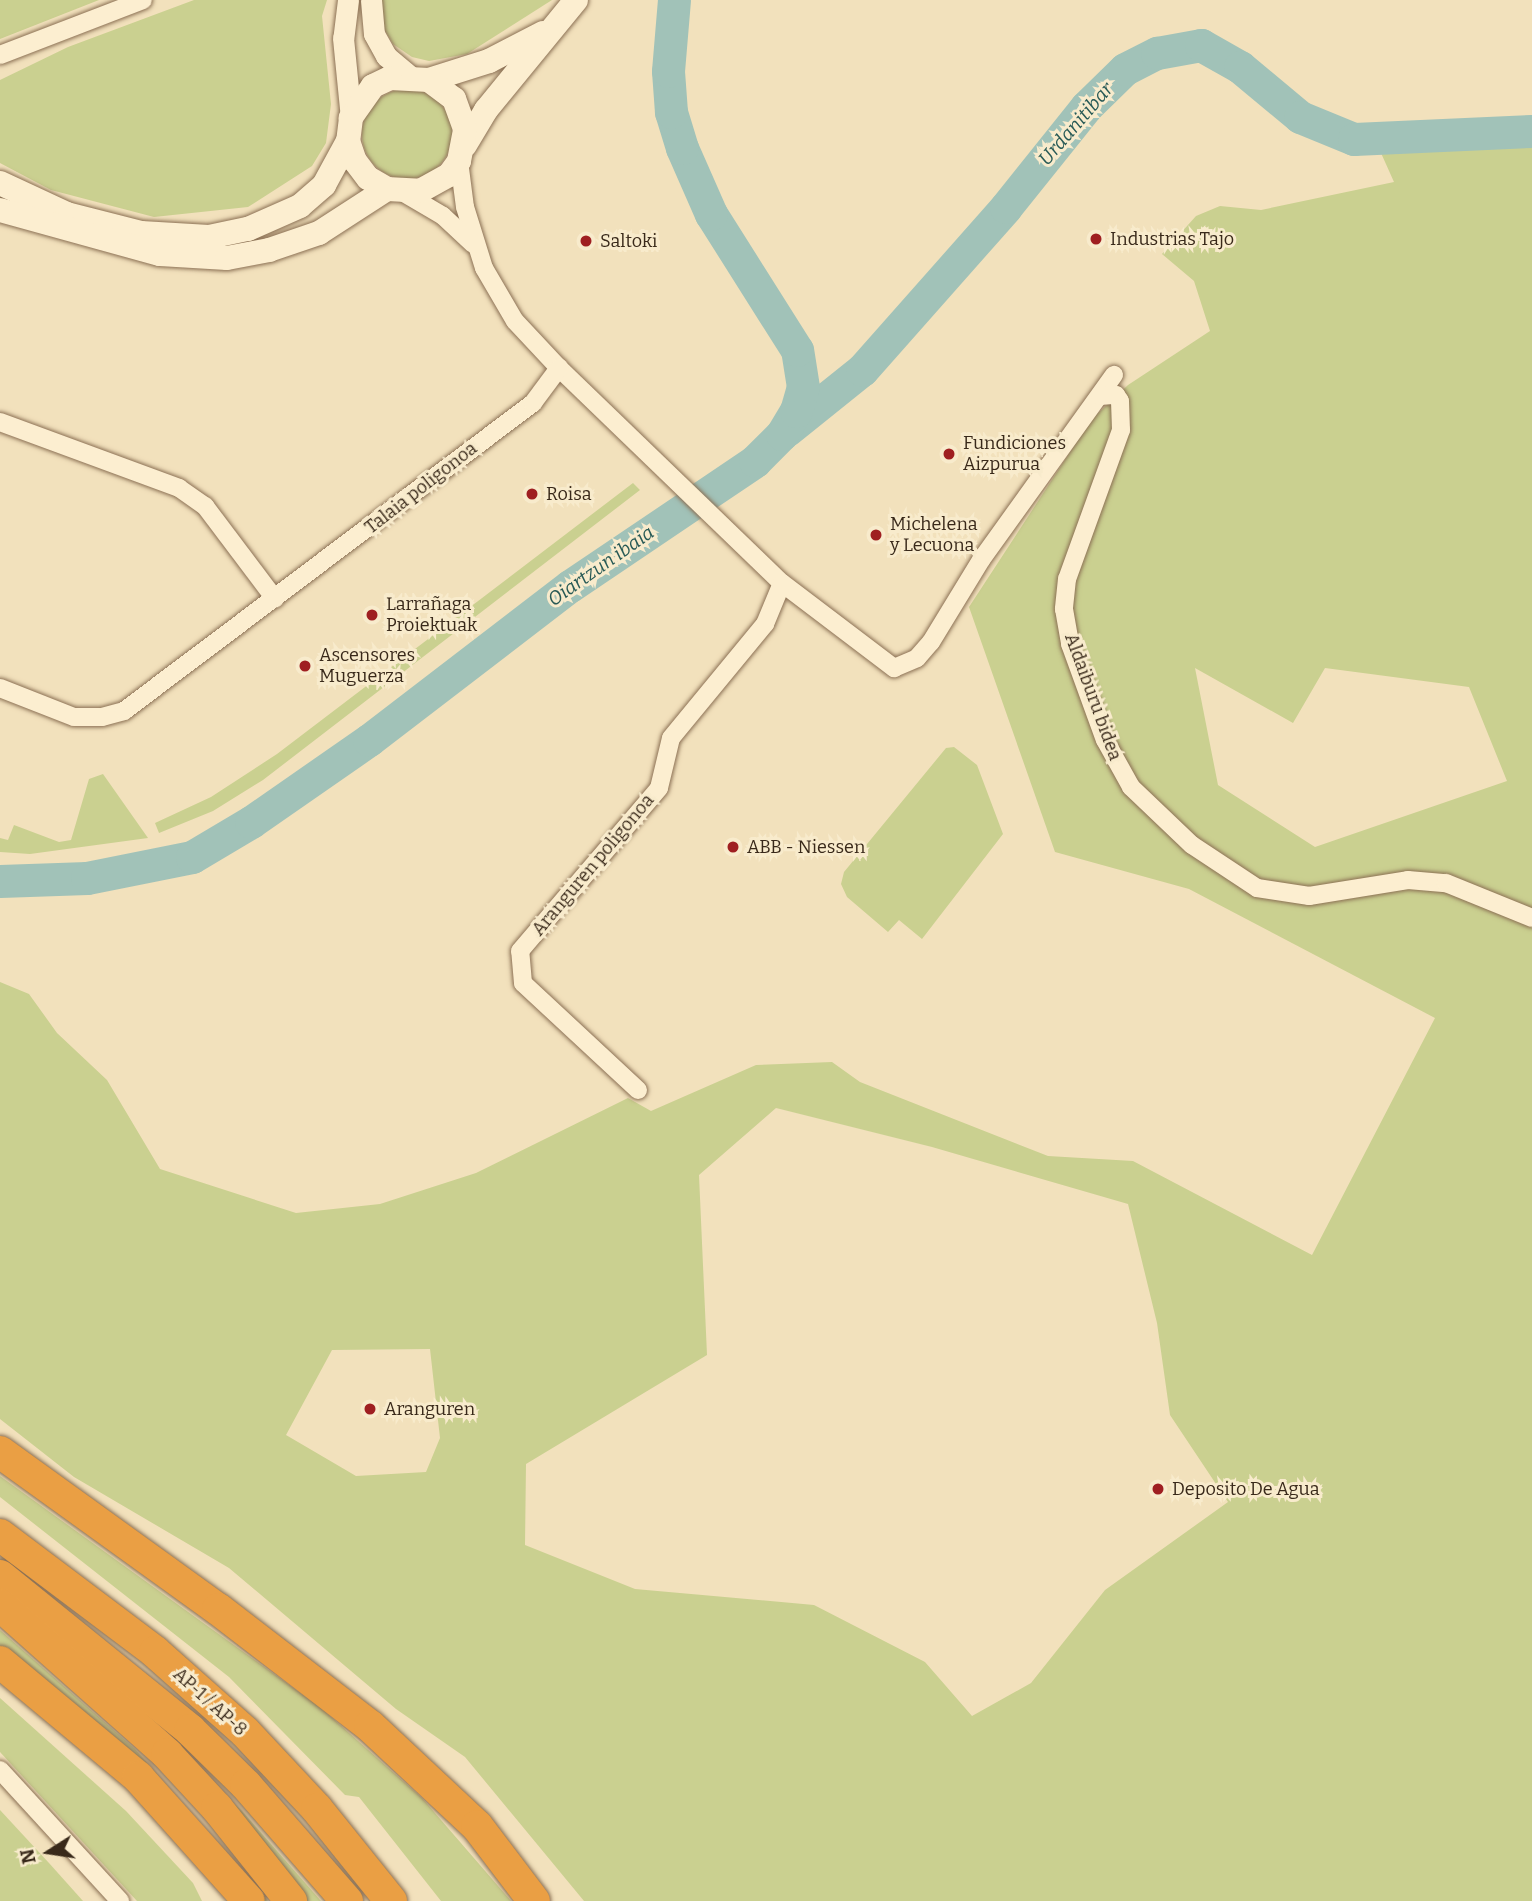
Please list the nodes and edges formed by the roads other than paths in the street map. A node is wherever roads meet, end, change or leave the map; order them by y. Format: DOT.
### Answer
graph roads {
  1 [pos="143,0"];
  2 [pos="348,0"];
  3 [pos="371,0"];
  4 [pos="576,0"];
  5 [pos="550,29"];
  6 [pos="0,55"];
  7 [pos="419,78"];
  8 [pos="349,129"];
  9 [pos="462,153"];
  10 [pos="0,183"];
  11 [pos="395,191"];
  12 [pos="0,210"];
  13 [pos="477,248"];
  14 [pos="559,369"];
  15 [pos="1114,375"];
  16 [pos="1100,396"];
  17 [pos="0,422"];
  18 [pos="782,583"];
  19 [pos="275,599"];
  20 [pos="0,688"];
  21 [pos="1532,918"];
  22 [pos="638,1090"];
  23 [pos="0,1452"];
  24 [pos="0,1535"];
  25 [pos="0,1577"];
  26 [pos="0,1605"];
  27 [pos="0,1662"];
  28 [pos="0,1680"];
  29 [pos="0,1770"];
  30 [pos="120,1901"];
  31 [pos="225,1901"];
  32 [pos="249,1901"];
  33 [pos="291,1901"];
  34 [pos="347,1901"];
  35 [pos="391,1901"];
  36 [pos="534,1901"];
  1 -- 6 [label="street"];
  2 -- 8 [label="street"];
  3 -- 7 [label="street"];
  4 -- 5 [label="main road"];
  5 -- 7 [label="main road"];
  5 -- 9 [label="main road"];
  7 -- 8 [label="main road"];
  7 -- 9 [label="main road"];
  8 -- 10 [label="main road"];
  8 -- 11 [label="main road"];
  9 -- 11 [label="main road"];
  9 -- 13 [label="street"];
  11 -- 12 [label="main road"];
  11 -- 13 [label="street"];
  13 -- 14 [label="street"];
  14 -- 18 [label="street"];
  14 -- 19 [label="street, Talaia poligonoa"];
  15 -- 16 [label="street"];
  16 -- 18 [label="street"];
  16 -- 21 [label="street, Aldaiburu bidea"];
  17 -- 19 [label="street"];
  18 -- 22 [label="street, Aranguren poligonoa"];
  19 -- 20 [label="street, Talaia poligonoa"];
  23 -- 36 [label="highway"];
  24 -- 35 [label="highway, AP-1 / AP-8"];
  25 -- 34 [label="highway"];
  26 -- 33 [label="highway"];
  27 -- 32 [label="highway"];
  28 -- 31 [label="highway"];
  29 -- 30 [label="street"];
}
